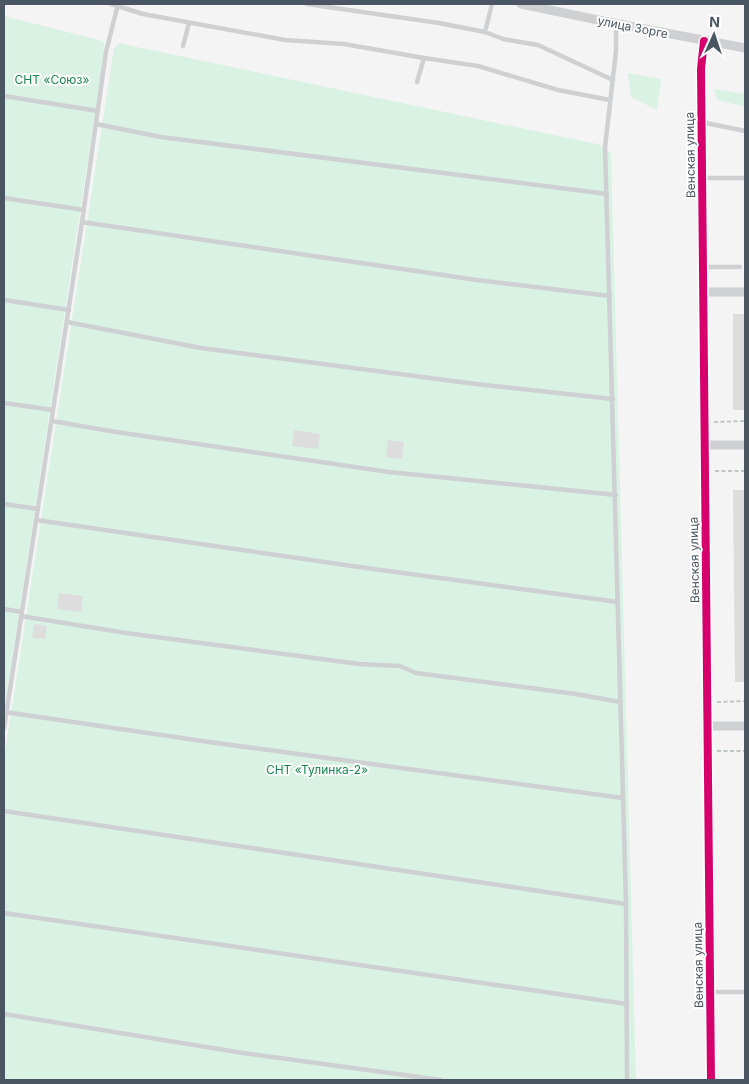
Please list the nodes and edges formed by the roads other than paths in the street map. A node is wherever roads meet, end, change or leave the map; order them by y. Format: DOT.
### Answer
graph roads {
  1 [pos="111,4"];
  2 [pos="117,4"];
  3 [pos="308,4"];
  4 [pos="492,4"];
  5 [pos="521,4"];
  6 [pos="189,23"];
  7 [pos="616,23"];
  8 [pos="485,32"];
  9 [pos="704,41"];
  10 [pos="183,46"];
  11 [pos="745,48"];
  12 [pos="424,58"];
  13 [pos="613,80"];
  14 [pos="417,82"];
  15 [pos="4,96"];
  16 [pos="610,100"];
  17 [pos="98,111"];
  18 [pos="701,122"];
  19 [pos="96,124"];
  20 [pos="745,130"];
  21 [pos="702,178"];
  22 [pos="745,178"];
  23 [pos="607,194"];
  24 [pos="4,198"];
  25 [pos="84,210"];
  26 [pos="82,222"];
  27 [pos="703,267"];
  28 [pos="740,267"];
  29 [pos="703,292"];
  30 [pos="745,292"];
  31 [pos="610,296"];
  32 [pos="4,300"];
  33 [pos="69,310"];
  34 [pos="67,322"];
  35 [pos="613,399"];
  36 [pos="4,403"];
  37 [pos="53,410"];
  38 [pos="52,421"];
  39 [pos="704,445"];
  40 [pos="745,445"];
  41 [pos="616,495"];
  42 [pos="4,504"];
  43 [pos="38,509"];
  44 [pos="36,520"];
  45 [pos="618,602"];
  46 [pos="4,609"];
  47 [pos="22,614"];
  48 [pos="620,702"];
  49 [pos="5,712"];
  50 [pos="707,726"];
  51 [pos="745,726"];
  52 [pos="4,728"];
  53 [pos="623,798"];
  54 [pos="4,811"];
  55 [pos="626,904"];
  56 [pos="4,913"];
  57 [pos="710,992"];
  58 [pos="745,992"];
  59 [pos="627,1004"];
  60 [pos="4,1014"];
  61 [pos="441,1080"];
  62 [pos="627,1080"];
  63 [pos="711,1080"];
  1 -- 2 [label="lane"];
  2 -- 6 [label="lane"];
  2 -- 17 [label="lane"];
  3 -- 8 [label="lane"];
  4 -- 8 [label="lane"];
  5 -- 7 [label="street, улица Зорге"];
  6 -- 10 [label="lane"];
  6 -- 12 [label="lane"];
  7 -- 9 [label="street, улица Зорге"];
  7 -- 13 [label="lane"];
  8 -- 13 [label="lane"];
  9 -- 11 [label="street, улица Зорге"];
  9 -- 18 [label="street, Венская улица"];
  12 -- 14 [label="lane"];
  12 -- 16 [label="lane"];
  13 -- 16 [label="lane"];
  15 -- 17 [label="lane"];
  16 -- 23 [label="lane"];
  17 -- 19 [label="lane"];
  18 -- 20 [label="lane"];
  18 -- 21 [label="street, Венская улица"];
  19 -- 23 [label="lane"];
  19 -- 25 [label="lane"];
  21 -- 22 [label="lane"];
  21 -- 27 [label="street, Венская улица"];
  23 -- 31 [label="lane"];
  24 -- 25 [label="lane"];
  25 -- 26 [label="lane"];
  26 -- 31 [label="lane"];
  26 -- 33 [label="lane"];
  27 -- 28 [label="lane"];
  27 -- 29 [label="street, Венская улица"];
  29 -- 30 [label="street"];
  29 -- 39 [label="street, Венская улица"];
  31 -- 35 [label="lane"];
  32 -- 33 [label="lane"];
  33 -- 34 [label="lane"];
  34 -- 35 [label="lane"];
  34 -- 37 [label="lane"];
  35 -- 41 [label="lane"];
  36 -- 37 [label="lane"];
  37 -- 38 [label="lane"];
  38 -- 41 [label="lane"];
  38 -- 43 [label="lane"];
  39 -- 40 [label="street"];
  39 -- 50 [label="street, Венская улица"];
  41 -- 45 [label="lane"];
  42 -- 43 [label="lane"];
  43 -- 44 [label="lane"];
  44 -- 45 [label="lane"];
  44 -- 47 [label="lane"];
  45 -- 48 [label="lane"];
  46 -- 47 [label="lane"];
  47 -- 48 [label="lane"];
  47 -- 49 [label="lane"];
  48 -- 53 [label="lane"];
  49 -- 52 [label="lane"];
  49 -- 53 [label="lane"];
  50 -- 51 [label="street"];
  50 -- 57 [label="street, Венская улица"];
  53 -- 55 [label="lane"];
  54 -- 55 [label="lane"];
  55 -- 59 [label="lane"];
  56 -- 59 [label="lane"];
  57 -- 58 [label="lane"];
  57 -- 63 [label="street, Венская улица"];
  59 -- 62 [label="lane"];
  60 -- 61 [label="lane"];
}
